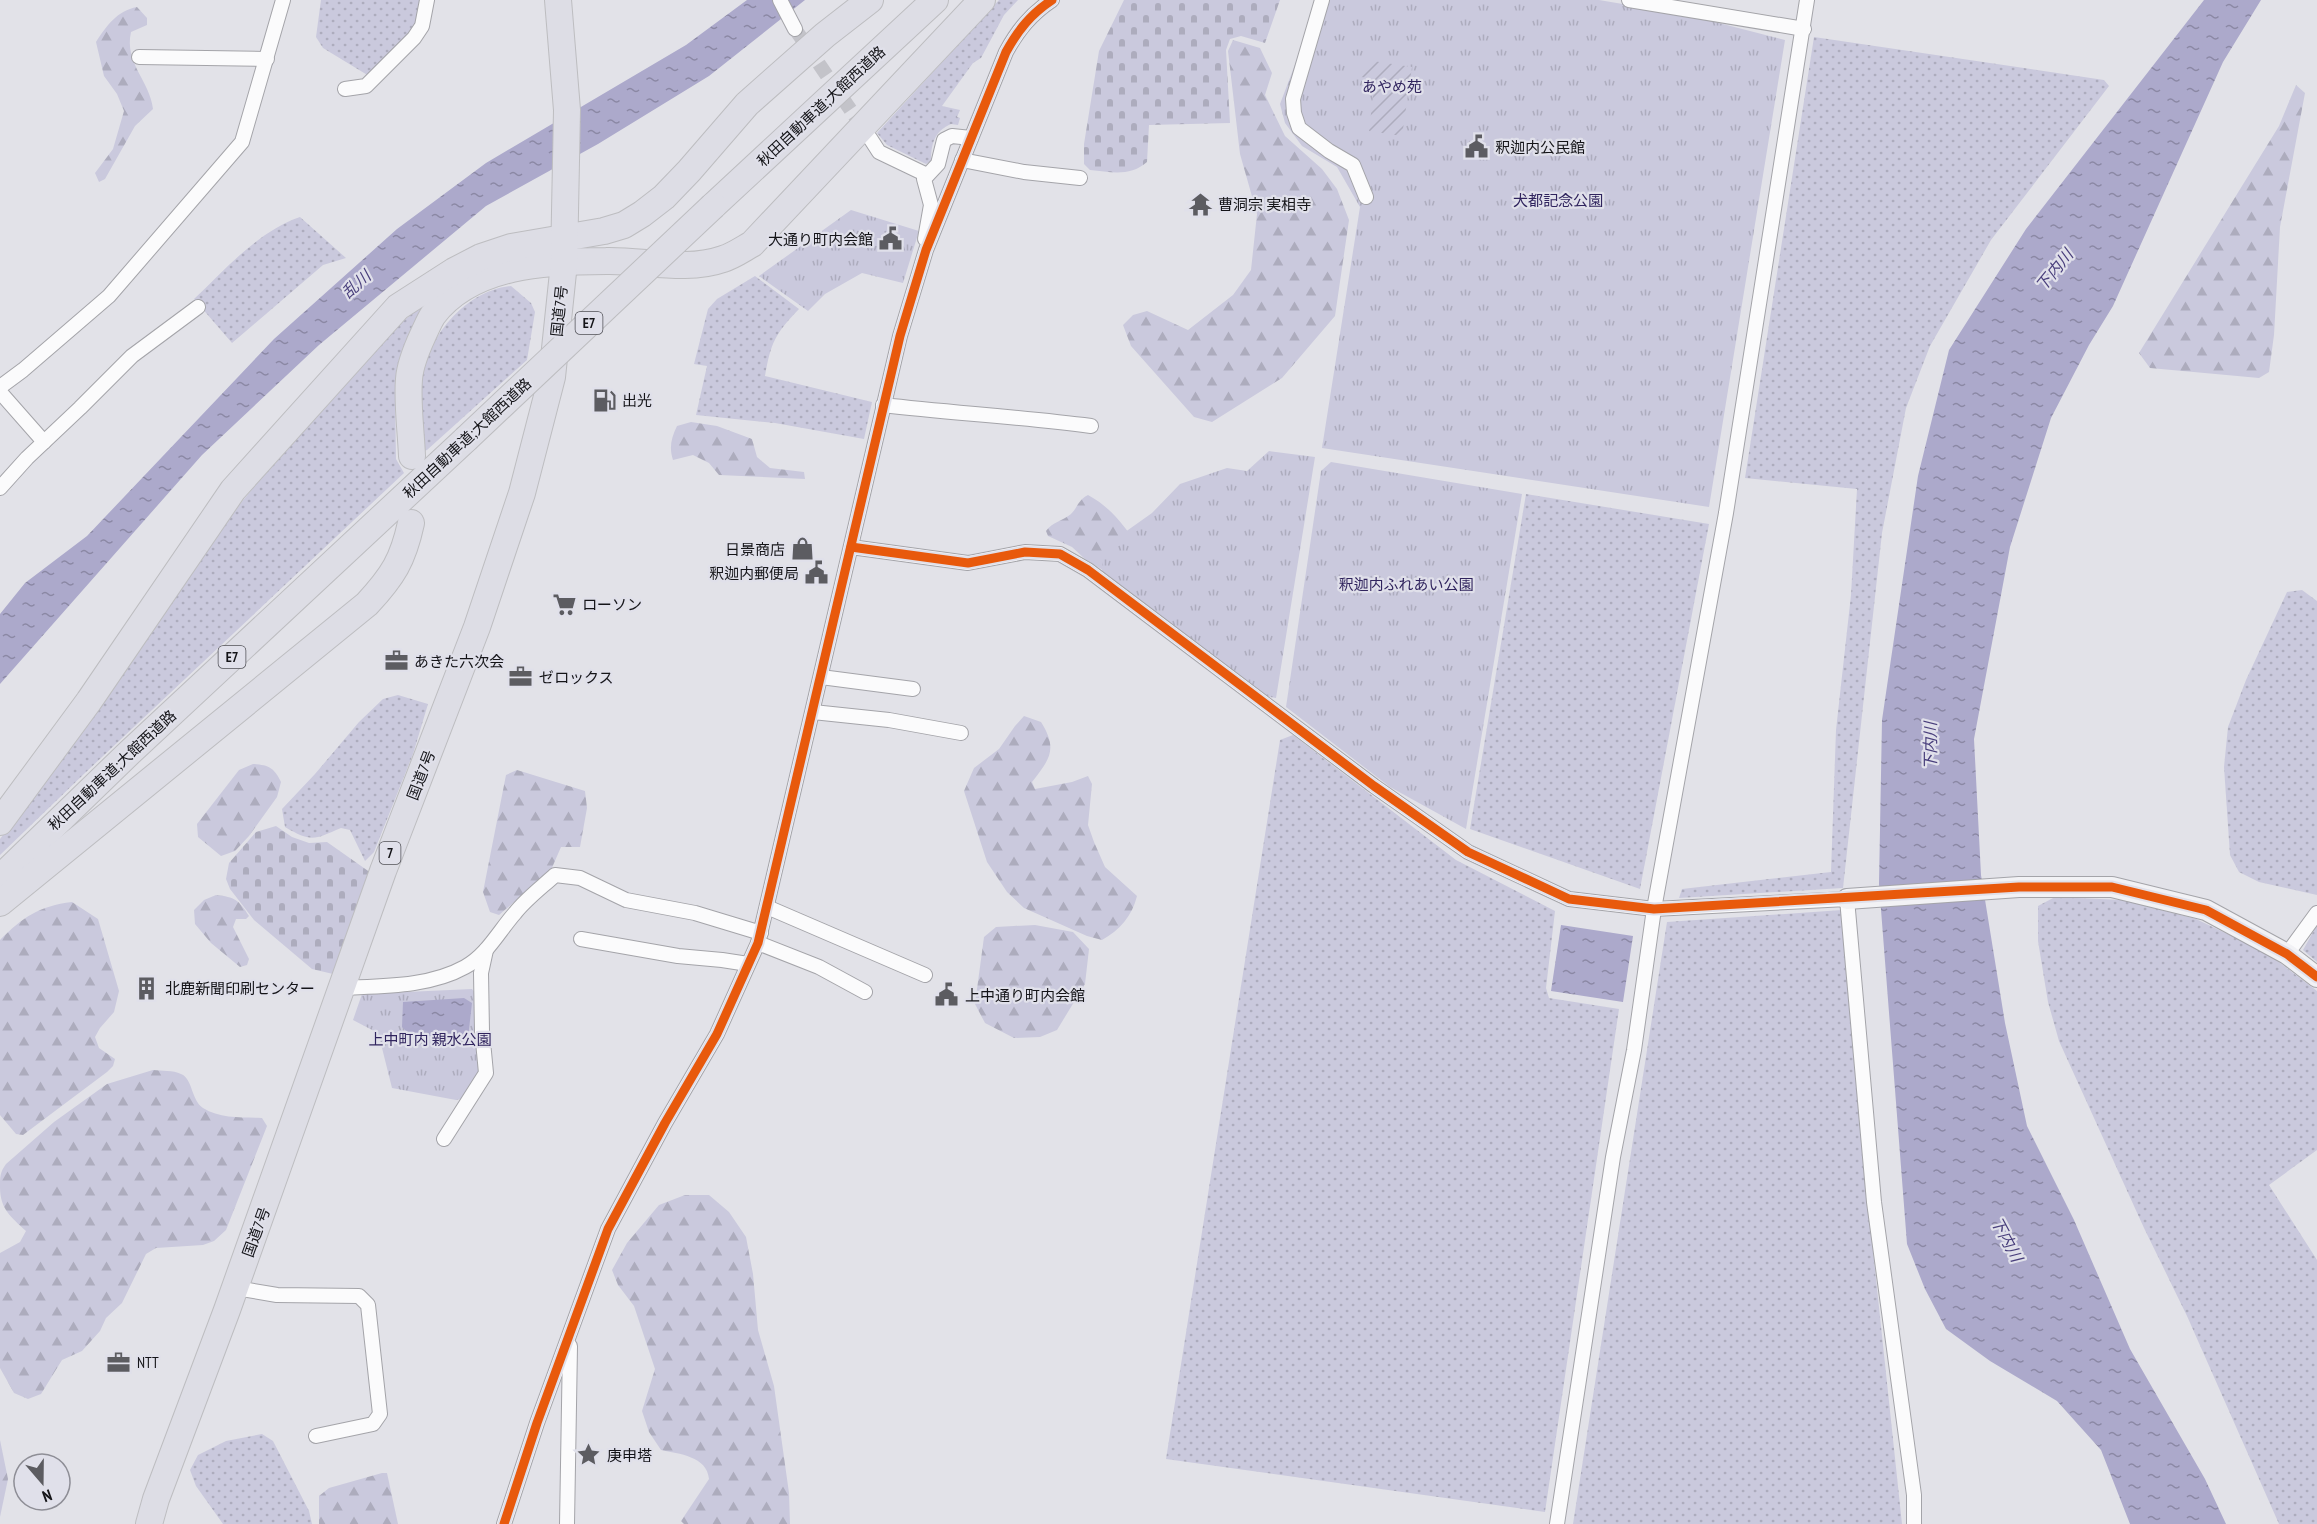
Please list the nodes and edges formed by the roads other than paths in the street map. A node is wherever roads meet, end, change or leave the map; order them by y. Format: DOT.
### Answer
graph roads {
  1 [pos="283,0"];
  2 [pos="427,0"];
  3 [pos="558,0"];
  4 [pos="780,0"];
  5 [pos="870,0"];
  6 [pos="935,0"];
  7 [pos="982,0"];
  8 [pos="1052,0"];
  9 [pos="1322,0"];
  10 [pos="1629,0"];
  11 [pos="1808,0"];
  12 [pos="795,29"];
  13 [pos="1804,29"];
  14 [pos="139,57"];
  15 [pos="267,59"];
  16 [pos="345,89"];
  17 [pos="870,138"];
  18 [pos="971,138"];
  19 [pos="962,160"];
  20 [pos="927,176"];
  21 [pos="1080,178"];
  22 [pos="1366,196"];
  23 [pos="565,250"];
  24 [pos="921,265"];
  25 [pos="198,307"];
  26 [pos="0,387"];
  27 [pos="0,392"];
  28 [pos="884,405"];
  29 [pos="1091,426"];
  30 [pos="44,442"];
  31 [pos="412,456"];
  32 [pos="0,488"];
  33 [pos="411,523"];
  34 [pos="851,547"];
  35 [pos="821,677"];
  36 [pos="913,689"];
  37 [pos="813,712"];
  38 [pos="961,734"];
  39 [pos="0,822"];
  40 [pos="0,878"];
  41 [pos="1846,899"];
  42 [pos="0,903"];
  43 [pos="767,907"];
  44 [pos="1654,909"];
  45 [pos="2317,913"];
  46 [pos="759,938"];
  47 [pos="581,939"];
  48 [pos="486,950"];
  49 [pos="2287,954"];
  50 [pos="748,964"];
  51 [pos="925,975"];
  52 [pos="2317,977"];
  53 [pos="343,988"];
  54 [pos="865,992"];
  55 [pos="444,1139"];
  56 [pos="236,1288"];
  57 [pos="570,1336"];
  58 [pos="316,1436"];
  59 [pos="149,1524"];
  60 [pos="504,1524"];
  61 [pos="567,1524"];
  62 [pos="1557,1524"];
  63 [pos="1914,1524"];
  1 -- 15 [label="street"];
  2 -- 16 [label="street"];
  3 -- 23 [label="highway, 国道7号 / 7"];
  4 -- 12 [label="street"];
  5 -- 23 [label="highway"];
  6 -- 40 [label="highway, 秋田自動車道;大館西道路 / E7, bridge"];
  7 -- 23 [label="highway"];
  8 -- 18 [label="street"];
  9 -- 22 [label="street"];
  10 -- 13 [label="street"];
  11 -- 13 [label="street"];
  13 -- 44 [label="street"];
  14 -- 15 [label="street"];
  15 -- 26 [label="street"];
  17 -- 20 [label="street"];
  18 -- 19 [label="street"];
  18 -- 20 [label="street"];
  19 -- 21 [label="street"];
  19 -- 24 [label="street"];
  20 -- 24 [label="street"];
  23 -- 31 [label="highway"];
  23 -- 39 [label="highway"];
  23 -- 53 [label="highway, 国道7号 / 7"];
  24 -- 28 [label="street"];
  25 -- 30 [label="street"];
  27 -- 30 [label="street"];
  28 -- 29 [label="street"];
  28 -- 34 [label="street"];
  30 -- 32 [label="street"];
  33 -- 42 [label="highway"];
  34 -- 35 [label="street"];
  34 -- 44 [label="street"];
  35 -- 36 [label="street"];
  35 -- 37 [label="street"];
  37 -- 38 [label="street"];
  37 -- 43 [label="street"];
  41 -- 44 [label="street"];
  41 -- 49 [label="street"];
  41 -- 63 [label="street"];
  43 -- 46 [label="street"];
  43 -- 51 [label="street"];
  44 -- 62 [label="street"];
  45 -- 49 [label="street"];
  46 -- 48 [label="street"];
  46 -- 50 [label="street"];
  46 -- 54 [label="street"];
  47 -- 50 [label="street"];
  48 -- 53 [label="street"];
  48 -- 55 [label="street"];
  49 -- 52 [label="street"];
  50 -- 57 [label="street"];
  53 -- 56 [label="highway, 国道7号 / 7"];
  56 -- 58 [label="street"];
  56 -- 59 [label="highway, 国道7号 / 7"];
  57 -- 60 [label="street"];
  57 -- 61 [label="street"];
}
